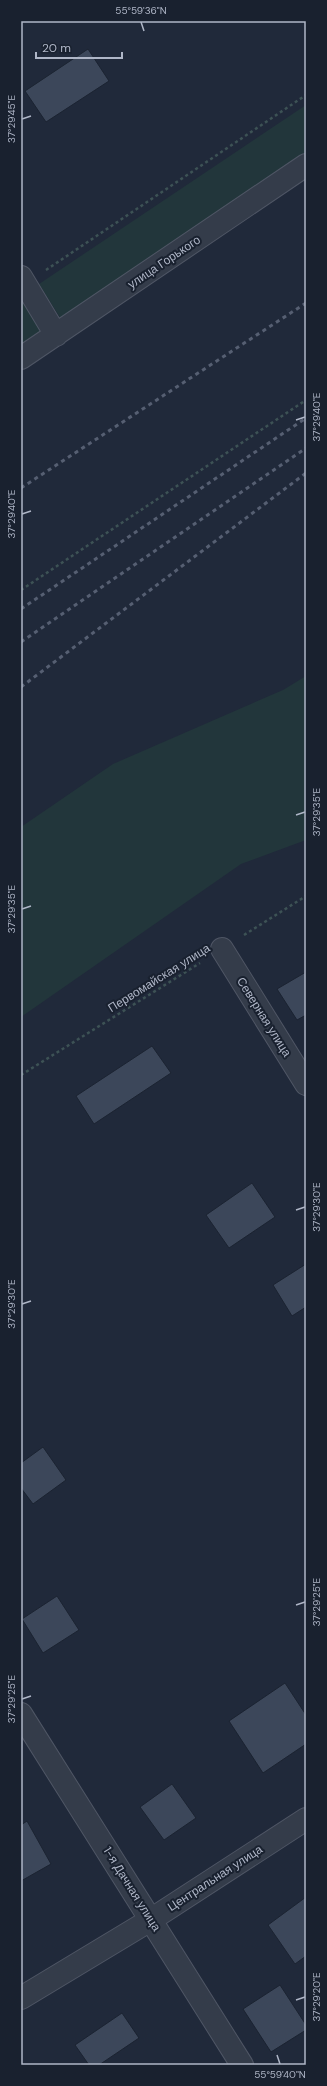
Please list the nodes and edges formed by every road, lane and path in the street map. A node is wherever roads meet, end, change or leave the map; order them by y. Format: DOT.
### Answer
graph roads {
  1 [pos="306,95"];
  2 [pos="306,165"];
  3 [pos="23,280"];
  4 [pos="56,335"];
  5 [pos="21,358"];
  6 [pos="306,400"];
  7 [pos="21,590"];
  8 [pos="306,896"];
  9 [pos="222,949"];
  10 [pos="21,1075"];
  11 [pos="306,1084"];
  12 [pos="21,1714"];
  13 [pos="306,1819"];
  14 [pos="152,1919"];
  15 [pos="21,1998"];
  16 [pos="242,2065"];
  1 -- 3 [label="path"];
  2 -- 4 [label="street, улица Горького"];
  3 -- 4 [label="street"];
  4 -- 5 [label="street, улица Горького"];
  6 -- 7 [label="path"];
  8 -- 9 [label="path, Первомайская улица"];
  9 -- 10 [label="path, Первомайская улица"];
  9 -- 11 [label="street, Северная улица"];
  12 -- 14 [label="street, 1-я Дачная улица"];
  13 -- 14 [label="street, Центральная улица"];
  14 -- 15 [label="street, Центральная улица"];
  14 -- 16 [label="street, 1-я Дачная улица"];
}
